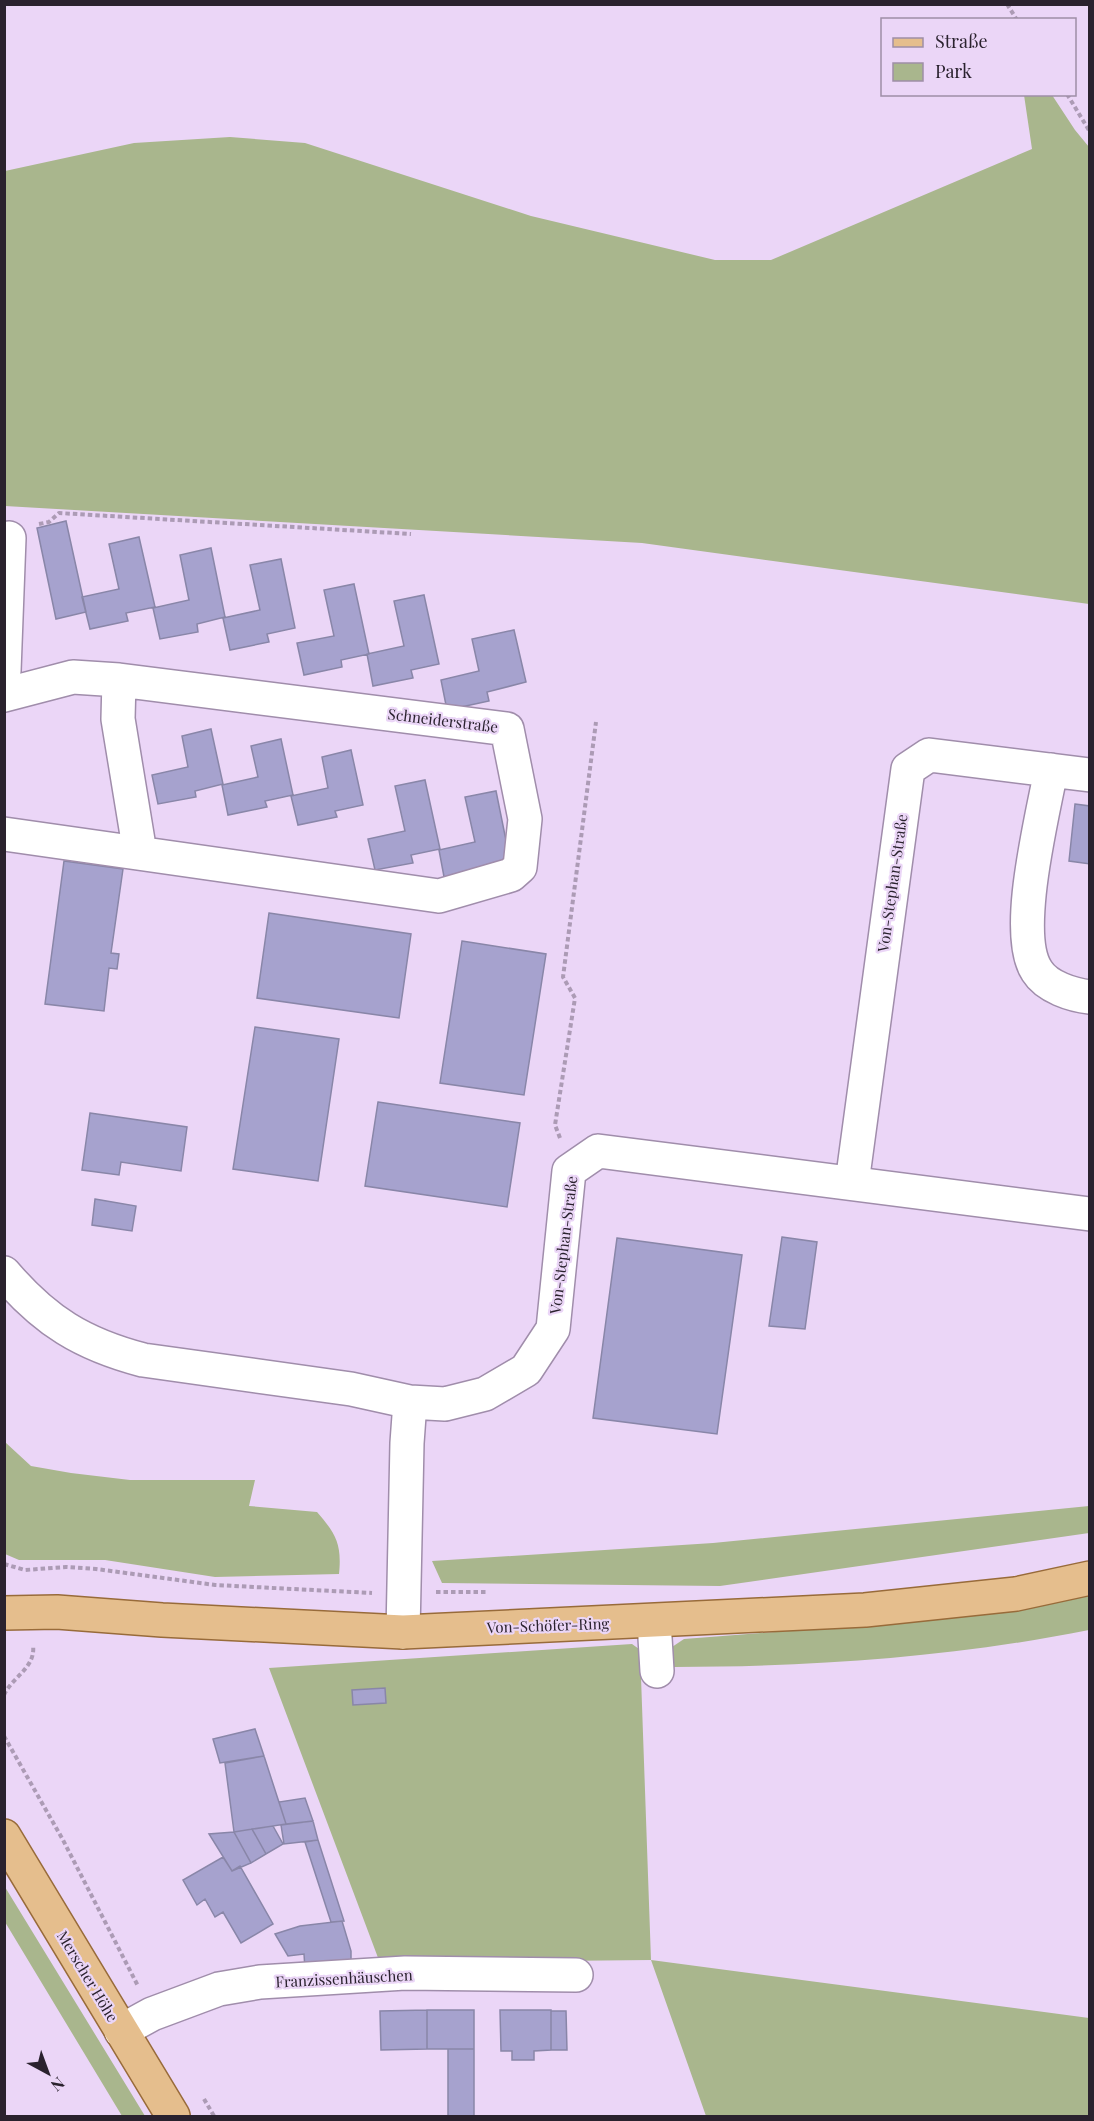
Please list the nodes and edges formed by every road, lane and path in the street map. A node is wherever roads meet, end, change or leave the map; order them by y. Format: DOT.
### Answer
graph roads {
  1 [pos="1007,4"];
  2 [pos="1016,18"];
  3 [pos="1068,96"];
  4 [pos="1089,132"];
  5 [pos="411,534"];
  6 [pos="9,538"];
  7 [pos="4,671"];
  8 [pos="118,680"];
  9 [pos="4,695"];
  10 [pos="596,722"];
  11 [pos="1051,770"];
  12 [pos="1089,775"];
  13 [pos="4,834"];
  14 [pos="140,853"];
  15 [pos="1089,997"];
  16 [pos="569,1171"];
  17 [pos="852,1183"];
  18 [pos="1089,1214"];
  19 [pos="4,1273"];
  20 [pos="410,1402"];
  21 [pos="4,1564"];
  22 [pos="1089,1578"];
  23 [pos="497,1592"];
  24 [pos="404,1593"];
  25 [pos="4,1613"];
  26 [pos="654,1621"];
  27 [pos="404,1632"];
  28 [pos="657,1671"];
  29 [pos="4,1736"];
  30 [pos="4,1836"];
  31 [pos="576,1975"];
  32 [pos="152,2014"];
  33 [pos="121,2031"];
  34 [pos="203,2097"];
  35 [pos="173,2116"];
  36 [pos="214,2116"];
  1 -- 2 [label="path"];
  3 -- 4 [label="path"];
  5 -- 6 [label="path"];
  6 -- 7 [label="street"];
  8 -- 9 [label="street, Schneiderstraße"];
  8 -- 14 [label="street"];
  8 -- 14 [label="street, Schneiderstraße"];
  10 -- 16 [label="path"];
  11 -- 12 [label="street, Von-Stephan-Straße"];
  11 -- 15 [label="street"];
  11 -- 17 [label="street, Von-Stephan-Straße"];
  13 -- 14 [label="street, Schneiderstraße"];
  16 -- 17 [label="street, Von-Stephan-Straße"];
  16 -- 20 [label="street, Von-Stephan-Straße"];
  17 -- 18 [label="street, Von-Stephan-Straße"];
  19 -- 20 [label="street, Von-Stephan-Straße"];
  20 -- 24 [label="street"];
  21 -- 24 [label="path"];
  22 -- 26 [label="main road, Von-Schöfer-Ring"];
  23 -- 24 [label="path"];
  24 -- 27 [label="street"];
  25 -- 27 [label="main road, Von-Schöfer-Ring"];
  26 -- 27 [label="main road, Von-Schöfer-Ring"];
  26 -- 28 [label="street"];
  29 -- 32 [label="path"];
  30 -- 33 [label="main road, Merscher Höhe"];
  31 -- 32 [label="street, Franzissenhäuschen"];
  32 -- 33 [label="street, Franzissenhäuschen"];
  33 -- 35 [label="main road, Merscher Höhe"];
  34 -- 36 [label="path"];
}
